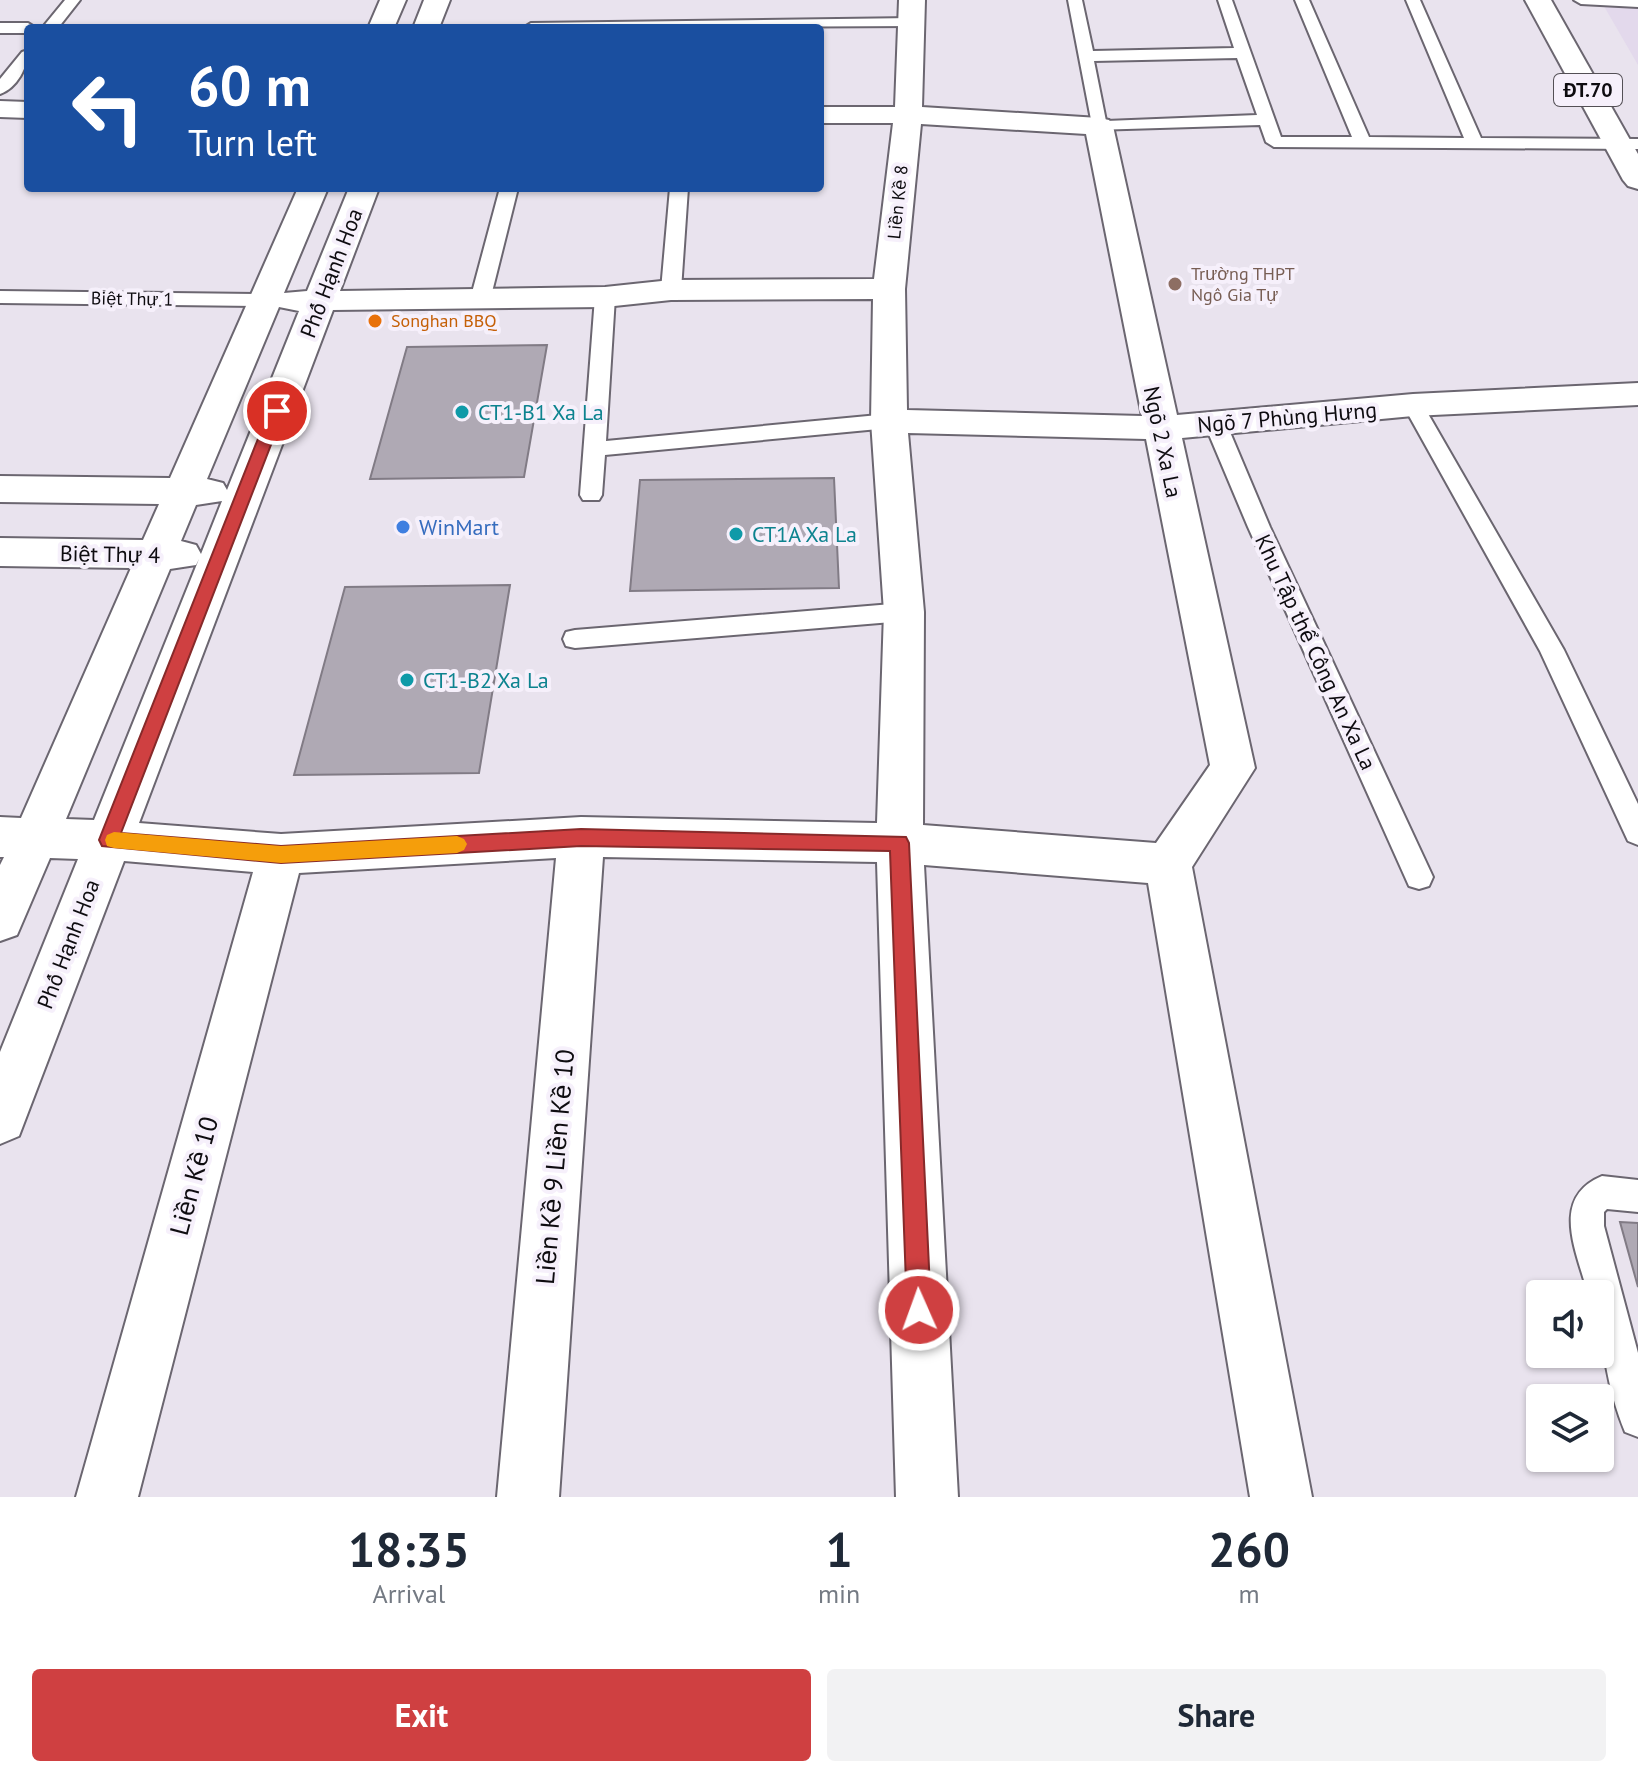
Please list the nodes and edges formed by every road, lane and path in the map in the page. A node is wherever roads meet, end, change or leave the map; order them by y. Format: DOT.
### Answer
graph roads {
  1 [pos="73,0"];
  2 [pos="393,0"];
  3 [pos="437,0"];
  4 [pos="1075,0"];
  5 [pos="1225,0"];
  6 [pos="1302,0"];
  7 [pos="1413,0"];
  8 [pos="1538,0"];
  9 [pos="1581,0"];
  10 [pos="1638,3"];
  11 [pos="912,12"];
  12 [pos="53,24"];
  13 [pos="383,24"];
  14 [pos="428,24"];
  15 [pos="626,24"];
  16 [pos="0,28"];
  17 [pos="24,28"];
  18 [pos="1242,53"];
  19 [pos="1084,56"];
  20 [pos="24,60"];
  21 [pos="0,89"];
  22 [pos="0,109"];
  23 [pos="24,110"];
  24 [pos="824,115"];
  25 [pos="908,115"];
  26 [pos="1265,120"];
  27 [pos="1099,126"];
  28 [pos="1362,141"];
  29 [pos="1474,141"];
  30 [pos="1628,143"];
  31 [pos="1638,180"];
  32 [pos="311,192"];
  33 [pos="362,192"];
  34 [pos="508,192"];
  35 [pos="679,192"];
  36 [pos="889,289"];
  37 [pos="671,290"];
  38 [pos="0,297"];
  39 [pos="605,297"];
  40 [pos="265,300"];
  41 [pos="480,300"];
  42 [pos="319,302"];
  43 [pos="1638,394"];
  44 [pos="1413,405"];
  45 [pos="889,421"];
  46 [pos="1216,425"];
  47 [pos="1160,428"];
  48 [pos="594,449"];
  49 [pos="0,489"];
  50 [pos="183,491"];
  51 [pos="244,492"];
  52 [pos="591,495"];
  53 [pos="0,552"];
  54 [pos="156,554"];
  55 [pos="220,555"];
  56 [pos="904,612"];
  57 [pos="575,639"];
  58 [pos="1638,833"];
  59 [pos="18,837"];
  60 [pos="581,837"];
  61 [pos="109,840"];
  62 [pos="900,843"];
  63 [pos="281,854"];
  64 [pos="1168,864"];
  65 [pos="1419,877"];
  66 [pos="0,920"];
  67 [pos="0,1118"];
  68 [pos="1638,1196"];
  69 [pos="1638,1419"];
  70 [pos="107,1497"];
  71 [pos="528,1497"];
  72 [pos="927,1497"];
  73 [pos="1281,1497"];
  1 -- 12 [label="lane"];
  2 -- 13 [label="street"];
  3 -- 14 [label="street"];
  4 -- 19 [label="lane, Ngõ 2 Xa La"];
  5 -- 18 [label="lane"];
  6 -- 28 [label="lane"];
  7 -- 29 [label="lane"];
  8 -- 30 [label="street, ĐT.70"];
  9 -- 10 [label="lane"];
  11 -- 15 [label="lane"];
  11 -- 25 [label="street, Liền Kề 8"];
  16 -- 17 [label="lane"];
  18 -- 19 [label="lane"];
  18 -- 26 [label="lane"];
  19 -- 27 [label="lane, Ngõ 2 Xa La"];
  20 -- 21 [label="lane"];
  22 -- 23 [label="street"];
  24 -- 25 [label="street"];
  25 -- 27 [label="street"];
  25 -- 36 [label="street, Liền Kề 8"];
  26 -- 27 [label="lane"];
  26 -- 28 [label="lane"];
  27 -- 47 [label="street, Ngõ 2 Xa La"];
  28 -- 29 [label="lane"];
  29 -- 30 [label="lane"];
  30 -- 31 [label="street, ĐT.70"];
  32 -- 40 [label="street"];
  33 -- 42 [label="street, Phố Hạnh Hoa"];
  34 -- 41 [label="lane"];
  35 -- 37 [label="lane"];
  36 -- 37 [label="street"];
  36 -- 45 [label="street, Liền Kề 8"];
  37 -- 39 [label="street"];
  38 -- 40 [label="lane, Biệt Thự 1"];
  39 -- 41 [label="street"];
  39 -- 48 [label="lane"];
  40 -- 42 [label="street"];
  40 -- 50 [label="street"];
  41 -- 42 [label="street"];
  42 -- 51 [label="street, Phố Hạnh Hoa"];
  43 -- 44 [label="street, Ngõ 7 Phùng Hưng"];
  44 -- 46 [label="street, Ngõ 7 Phùng Hưng"];
  44 -- 58 [label="lane"];
  45 -- 47 [label="street, Ngõ 7 Phùng Hưng"];
  45 -- 48 [label="lane"];
  45 -- 56 [label="street, Liền Kề 8"];
  46 -- 47 [label="street, Ngõ 7 Phùng Hưng"];
  46 -- 65 [label="lane, Khu Tập thể Công An Xa La"];
  47 -- 64 [label="street, Ngõ 2 Xa La"];
  48 -- 52 [label="lane"];
  49 -- 50 [label="street"];
  50 -- 51 [label="street"];
  50 -- 54 [label="street"];
  51 -- 55 [label="street, Phố Hạnh Hoa"];
  53 -- 54 [label="street, Biệt Thự 4"];
  54 -- 55 [label="street, Biệt Thự 4"];
  54 -- 59 [label="street"];
  55 -- 61 [label="street, Phố Hạnh Hoa"];
  56 -- 57 [label="lane"];
  56 -- 62 [label="street, Liền Kề 8"];
  59 -- 61 [label="street"];
  59 -- 66 [label="street"];
  60 -- 62 [label="street"];
  60 -- 63 [label="street"];
  60 -- 71 [label="street, Liền Kề 9 Liền Kề 10"];
  61 -- 63 [label="street"];
  61 -- 67 [label="street, Phố Hạnh Hoa"];
  62 -- 64 [label="street"];
  62 -- 72 [label="street, Liền Kề 8"];
  63 -- 70 [label="street, Liền Kề 10"];
  64 -- 73 [label="street"];
  68 -- 69 [label="lane"];
}
